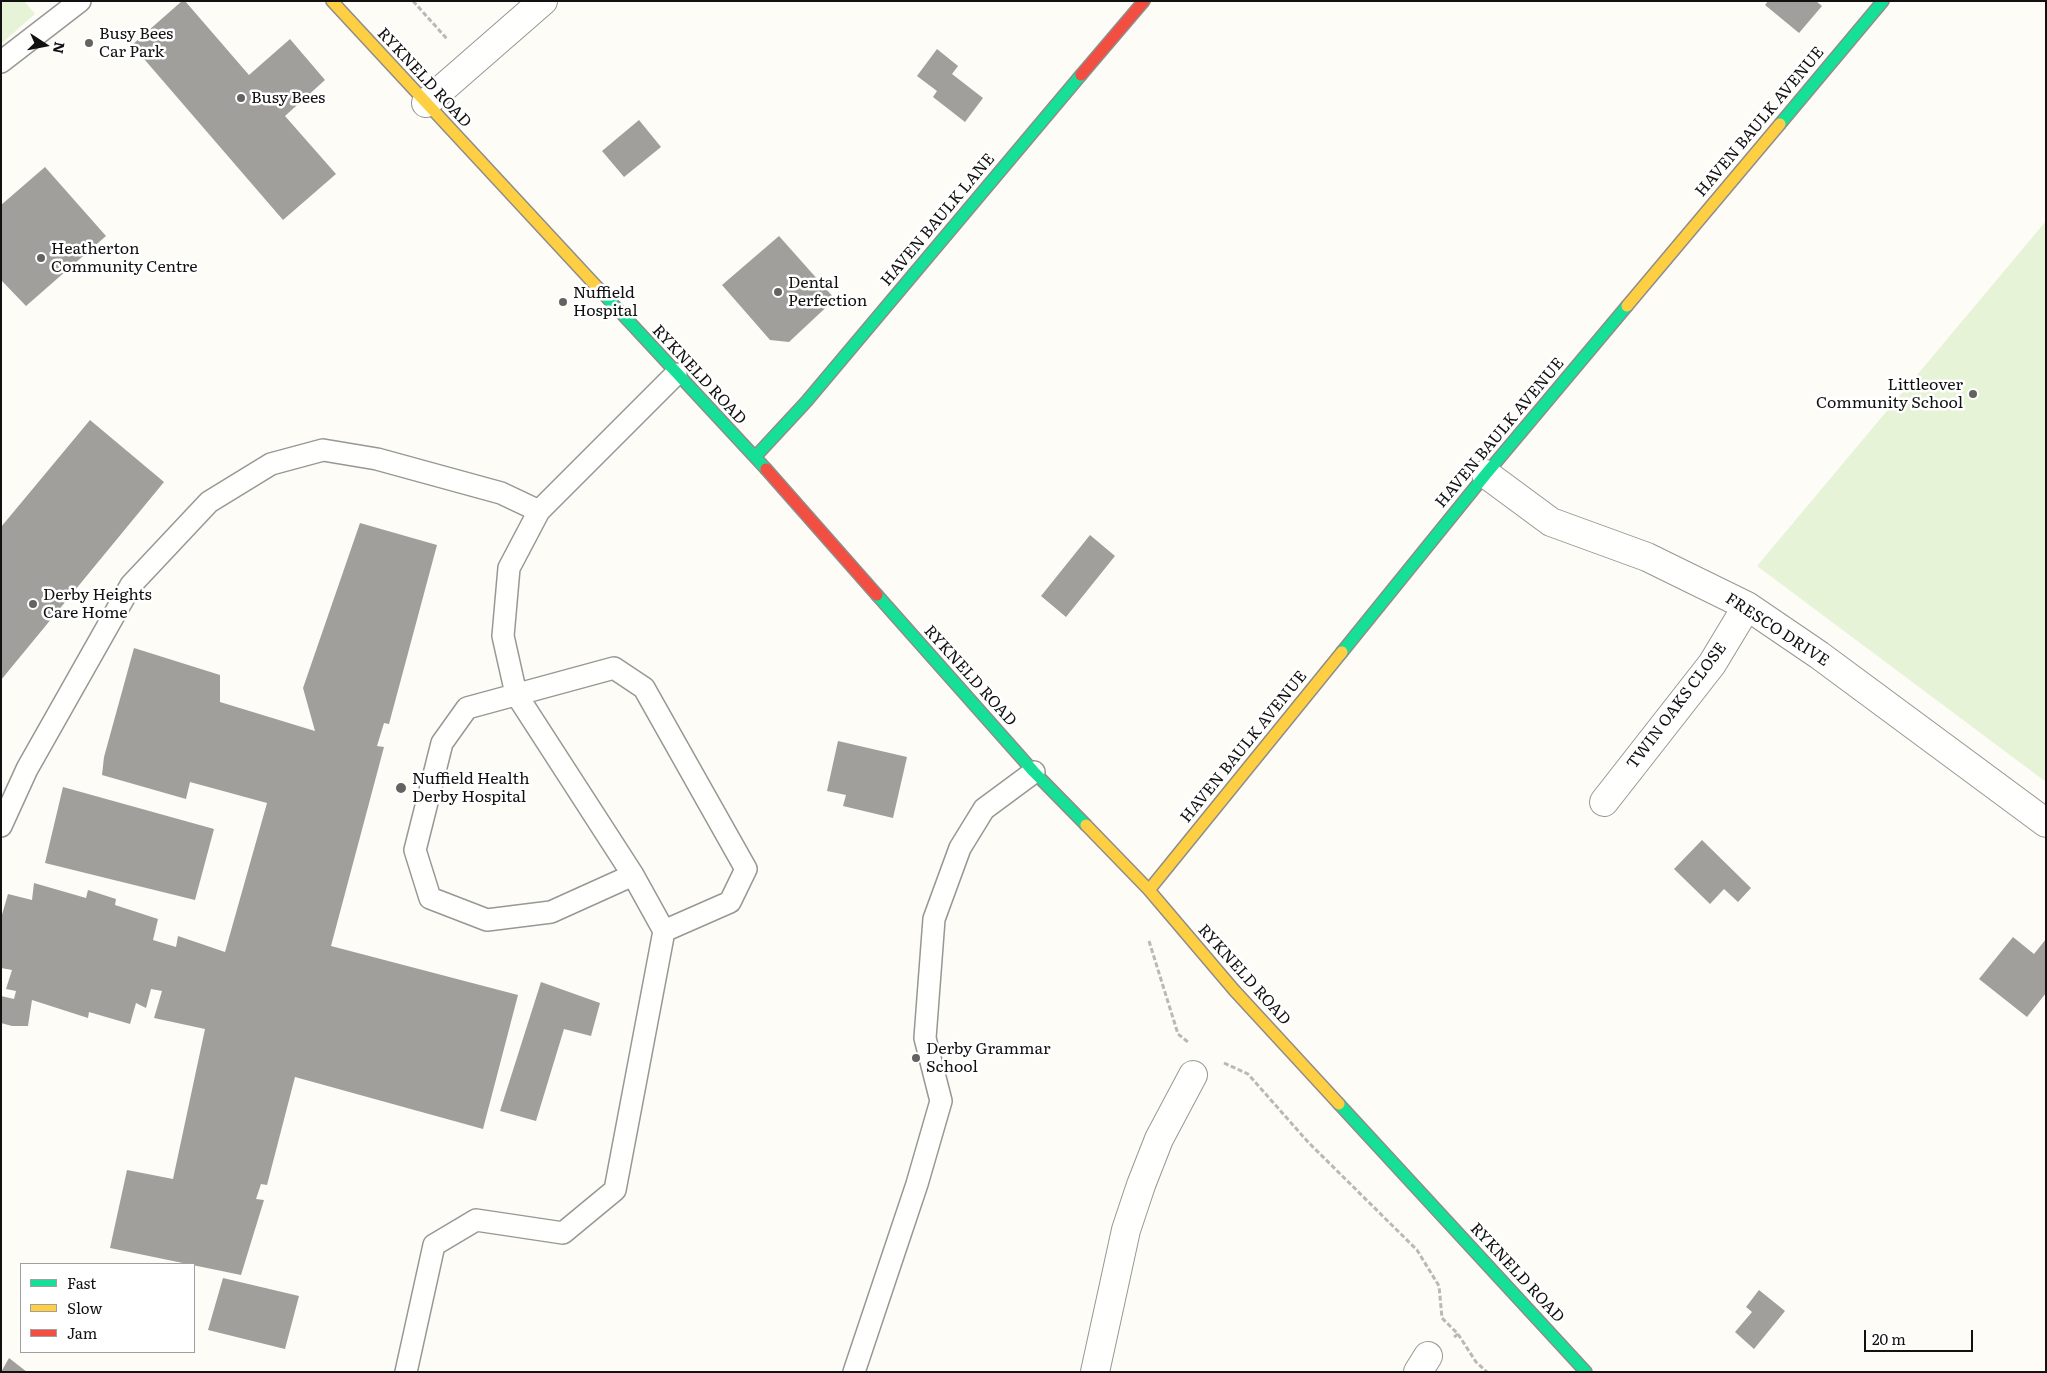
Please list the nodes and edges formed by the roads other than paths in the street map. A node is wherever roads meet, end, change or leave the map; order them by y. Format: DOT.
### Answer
graph roads {
  1 [pos="80,1"];
  2 [pos="332,1"];
  3 [pos="543,1"];
  4 [pos="1144,1"];
  5 [pos="1883,1"];
  6 [pos="1,62"];
  7 [pos="426,103"];
  8 [pos="676,374"];
  9 [pos="755,457"];
  10 [pos="1486,474"];
  11 [pos="539,512"];
  12 [pos="1747,606"];
  13 [pos="516,694"];
  14 [pos="1034,772"];
  15 [pos="1604,802"];
  16 [pos="2046,823"];
  17 [pos="1,826"];
  18 [pos="633,876"];
  19 [pos="1148,890"];
  20 [pos="664,931"];
  21 [pos="1198,1064"];
  22 [pos="406,1372"];
  23 [pos="854,1372"];
  24 [pos="1095,1372"];
  25 [pos="1586,1372"];
  1 -- 6 [label="lane"];
  2 -- 7 [label="street, RYKNELD ROAD"];
  3 -- 7 [label="street"];
  4 -- 9 [label="street, HAVEN BAULK LANE"];
  5 -- 10 [label="street, HAVEN BAULK AVENUE"];
  7 -- 8 [label="street, RYKNELD ROAD"];
  8 -- 9 [label="street, RYKNELD ROAD"];
  8 -- 11 [label="lane"];
  9 -- 14 [label="street, RYKNELD ROAD"];
  10 -- 12 [label="street, FRESCO DRIVE"];
  10 -- 19 [label="street, HAVEN BAULK AVENUE"];
  11 -- 13 [label="lane"];
  11 -- 17 [label="lane"];
  12 -- 15 [label="street, TWIN OAKS CLOSE"];
  12 -- 16 [label="street, FRESCO DRIVE"];
  13 -- 18 [label="lane"];
  13 -- 18 [label="lane"];
  13 -- 20 [label="lane"];
  14 -- 19 [label="street, RYKNELD ROAD"];
  14 -- 23 [label="lane"];
  18 -- 20 [label="lane"];
  19 -- 25 [label="street, RYKNELD ROAD"];
  20 -- 22 [label="lane"];
  21 -- 24 [label="street"];
}
